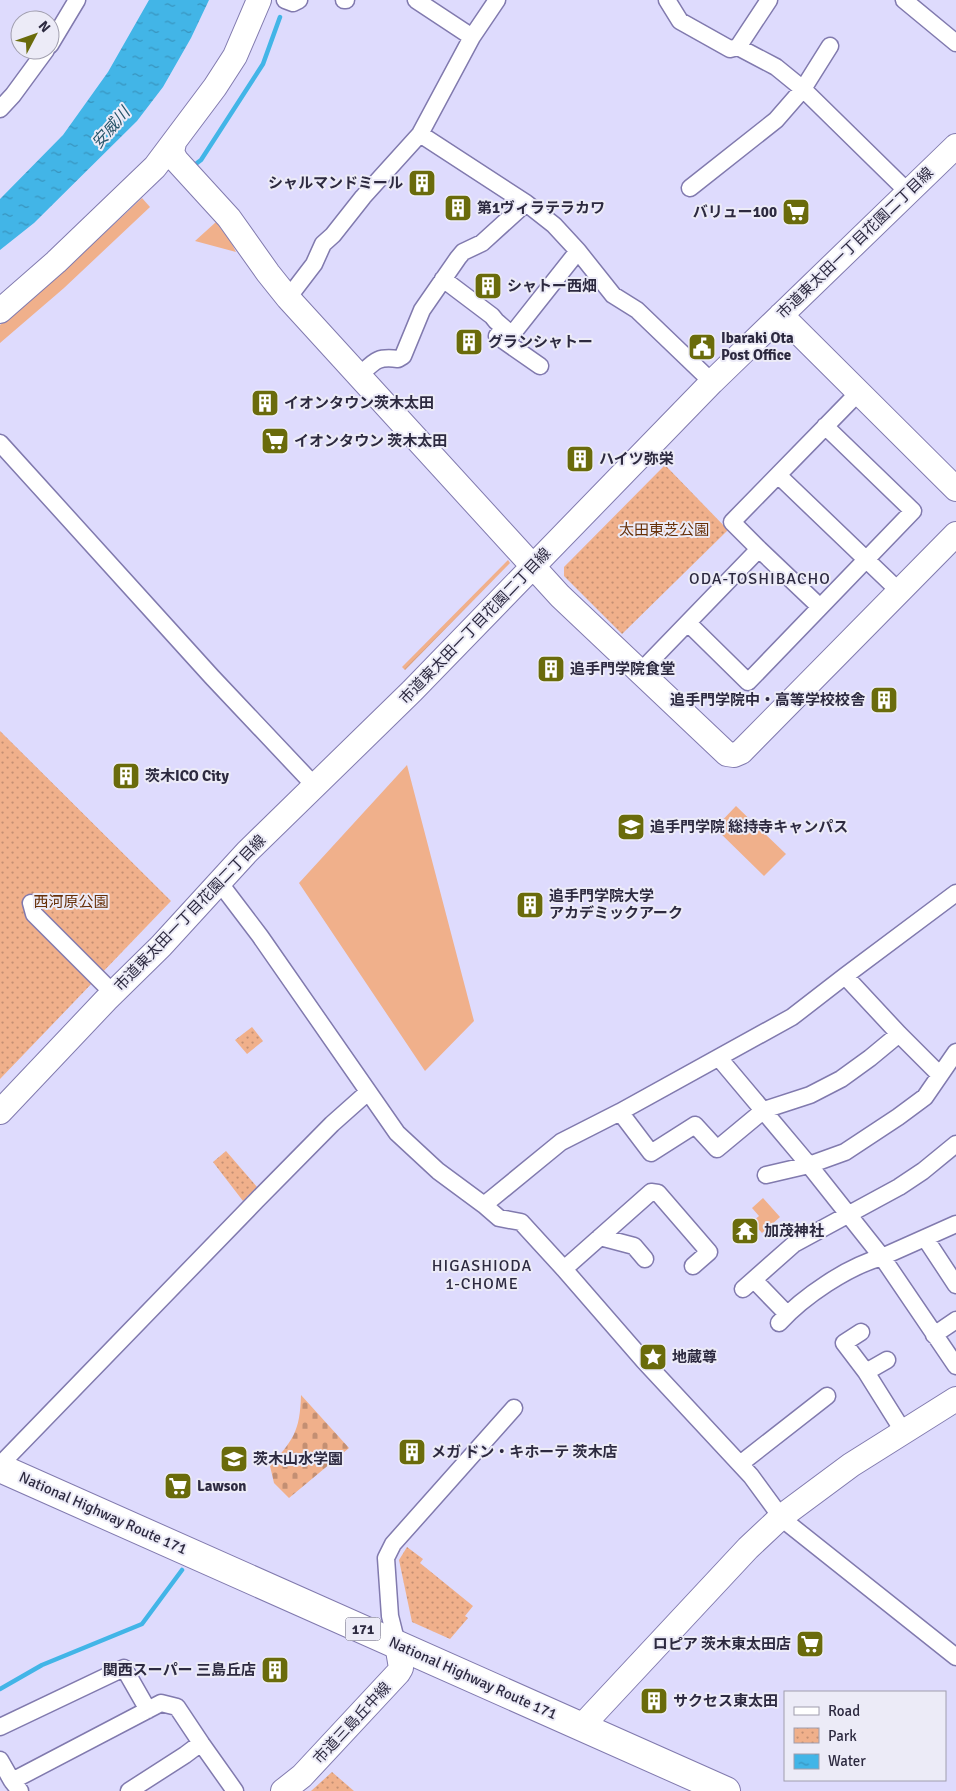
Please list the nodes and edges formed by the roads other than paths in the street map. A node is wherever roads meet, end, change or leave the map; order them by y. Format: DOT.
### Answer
graph roads {
  1 [pos="77,0"];
  2 [pos="259,0"];
  3 [pos="285,0"];
  4 [pos="299,0"];
  5 [pos="416,0"];
  6 [pos="497,0"];
  7 [pos="667,0"];
  8 [pos="769,0"];
  9 [pos="904,0"];
  10 [pos="60,28"];
  11 [pos="472,37"];
  12 [pos="956,43"];
  13 [pos="830,46"];
  14 [pos="738,47"];
  15 [pos="39,60"];
  16 [pos="803,89"];
  17 [pos="0,109"];
  18 [pos="420,134"];
  19 [pos="174,143"];
  20 [pos="956,146"];
  21 [pos="690,188"];
  22 [pos="908,192"];
  23 [pos="526,203"];
  24 [pos="578,251"];
  25 [pos="443,279"];
  26 [pos="288,298"];
  27 [pos="0,311"];
  28 [pos="781,315"];
  29 [pos="504,337"];
  30 [pos="540,366"];
  31 [pos="360,376"];
  32 [pos="712,382"];
  33 [pos="858,392"];
  34 [pos="825,426"];
  35 [pos="0,443"];
  36 [pos="778,475"];
  37 [pos="956,489"];
  38 [pos="956,534"];
  39 [pos="760,549"];
  40 [pos="866,560"];
  41 [pos="533,567"];
  42 [pos="899,592"];
  43 [pos="820,608"];
  44 [pos="688,623"];
  45 [pos="640,672"];
  46 [pos="314,786"];
  47 [pos="219,882"];
  48 [pos="956,893"];
  49 [pos="32,904"];
  50 [pos="845,976"];
  51 [pos="113,993"];
  52 [pos="898,1034"];
  53 [pos="956,1052"];
  54 [pos="719,1058"];
  55 [pos="940,1075"];
  56 [pos="368,1092"];
  57 [pos="764,1110"];
  58 [pos="0,1112"];
  59 [pos="620,1112"];
  60 [pos="956,1144"];
  61 [pos="809,1165"];
  62 [pos="766,1175"];
  63 [pos="484,1204"];
  64 [pos="848,1214"];
  65 [pos="956,1224"];
  66 [pos="600,1236"];
  67 [pos="925,1238"];
  68 [pos="882,1257"];
  69 [pos="645,1259"];
  70 [pos="693,1266"];
  71 [pos="564,1269"];
  72 [pos="956,1285"];
  73 [pos="956,1320"];
  74 [pos="861,1332"];
  75 [pos="934,1335"];
  76 [pos="887,1360"];
  77 [pos="956,1366"];
  78 [pos="866,1372"];
  79 [pos="827,1396"];
  80 [pos="956,1399"];
  81 [pos="514,1408"];
  82 [pos="903,1431"];
  83 [pos="740,1464"];
  84 [pos="0,1466"];
  85 [pos="781,1516"];
  86 [pos="397,1644"];
  87 [pos="956,1657"];
  88 [pos="148,1710"];
  89 [pos="0,1727"];
  90 [pos="581,1727"];
  91 [pos="201,1743"];
  92 [pos="0,1760"];
  93 [pos="16,1786"];
  94 [pos="129,1791"];
  95 [pos="235,1791"];
  96 [pos="283,1791"];
  97 [pos="726,1791"];
  1 -- 10 [label="street"];
  2 -- 19 [label="street"];
  3 -- 4 [label="street"];
  5 -- 11 [label="street"];
  6 -- 11 [label="street"];
  7 -- 14 [label="street"];
  8 -- 14 [label="street"];
  9 -- 12 [label="street"];
  11 -- 18 [label="street"];
  13 -- 16 [label="street"];
  14 -- 16 [label="street"];
  15 -- 17 [label="street"];
  16 -- 21 [label="street"];
  16 -- 22 [label="street"];
  18 -- 23 [label="street"];
  18 -- 26 [label="street"];
  19 -- 26 [label="street"];
  19 -- 27 [label="street"];
  20 -- 22 [label="street, 市道東太田一丁目花園二丁目線"];
  22 -- 28 [label="street, 市道東太田一丁目花園二丁目線"];
  23 -- 24 [label="street"];
  23 -- 25 [label="street"];
  24 -- 29 [label="street"];
  24 -- 32 [label="street"];
  25 -- 29 [label="street"];
  25 -- 31 [label="street"];
  26 -- 31 [label="street"];
  28 -- 32 [label="street, 市道東太田一丁目花園二丁目線"];
  28 -- 33 [label="street"];
  29 -- 30 [label="street"];
  31 -- 41 [label="street"];
  32 -- 41 [label="street, 市道東太田一丁目花園二丁目線"];
  33 -- 34 [label="street"];
  33 -- 37 [label="street"];
  34 -- 36 [label="street"];
  34 -- 40 [label="street"];
  35 -- 46 [label="street"];
  36 -- 39 [label="street"];
  36 -- 40 [label="street"];
  38 -- 42 [label="street"];
  39 -- 43 [label="street"];
  39 -- 44 [label="street"];
  40 -- 42 [label="street"];
  40 -- 43 [label="street"];
  41 -- 45 [label="street"];
  41 -- 46 [label="street, 市道東太田一丁目花園二丁目線"];
  42 -- 45 [label="street"];
  43 -- 44 [label="street"];
  44 -- 45 [label="street"];
  46 -- 47 [label="street, 市道東太田一丁目花園二丁目線"];
  47 -- 51 [label="street, 市道東太田一丁目花園二丁目線"];
  47 -- 56 [label="street"];
  48 -- 50 [label="street"];
  49 -- 51 [label="street"];
  50 -- 52 [label="street"];
  50 -- 54 [label="street"];
  51 -- 58 [label="street, 市道東太田一丁目花園二丁目線"];
  52 -- 55 [label="street"];
  52 -- 57 [label="street"];
  53 -- 55 [label="street"];
  54 -- 57 [label="street"];
  54 -- 59 [label="street"];
  55 -- 61 [label="street"];
  56 -- 63 [label="street"];
  56 -- 84 [label="street"];
  57 -- 59 [label="street"];
  57 -- 61 [label="street"];
  59 -- 63 [label="street"];
  60 -- 64 [label="street"];
  61 -- 62 [label="street"];
  61 -- 64 [label="street"];
  63 -- 71 [label="street"];
  64 -- 68 [label="street"];
  64 -- 68 [label="street"];
  65 -- 67 [label="street"];
  66 -- 69 [label="street"];
  66 -- 70 [label="street"];
  66 -- 71 [label="street"];
  67 -- 68 [label="street"];
  67 -- 72 [label="street"];
  68 -- 75 [label="street"];
  71 -- 83 [label="street"];
  73 -- 75 [label="street"];
  74 -- 78 [label="street"];
  75 -- 77 [label="street"];
  76 -- 78 [label="street"];
  78 -- 82 [label="street"];
  79 -- 83 [label="street"];
  80 -- 82 [label="street"];
  81 -- 86 [label="street"];
  82 -- 85 [label="street"];
  83 -- 85 [label="street"];
  84 -- 86 [label="highway, National Highway Route 171 / 171"];
  85 -- 87 [label="street"];
  85 -- 90 [label="street"];
  86 -- 90 [label="highway, National Highway Route 171 / 171"];
  86 -- 96 [label="street, 市道三島丘中線"];
  88 -- 89 [label="street"];
  88 -- 91 [label="street"];
  88 -- 93 [label="street"];
  90 -- 97 [label="highway, National Highway Route 171 / 171"];
  91 -- 94 [label="street"];
  91 -- 95 [label="street"];
  92 -- 93 [label="street"];
}
